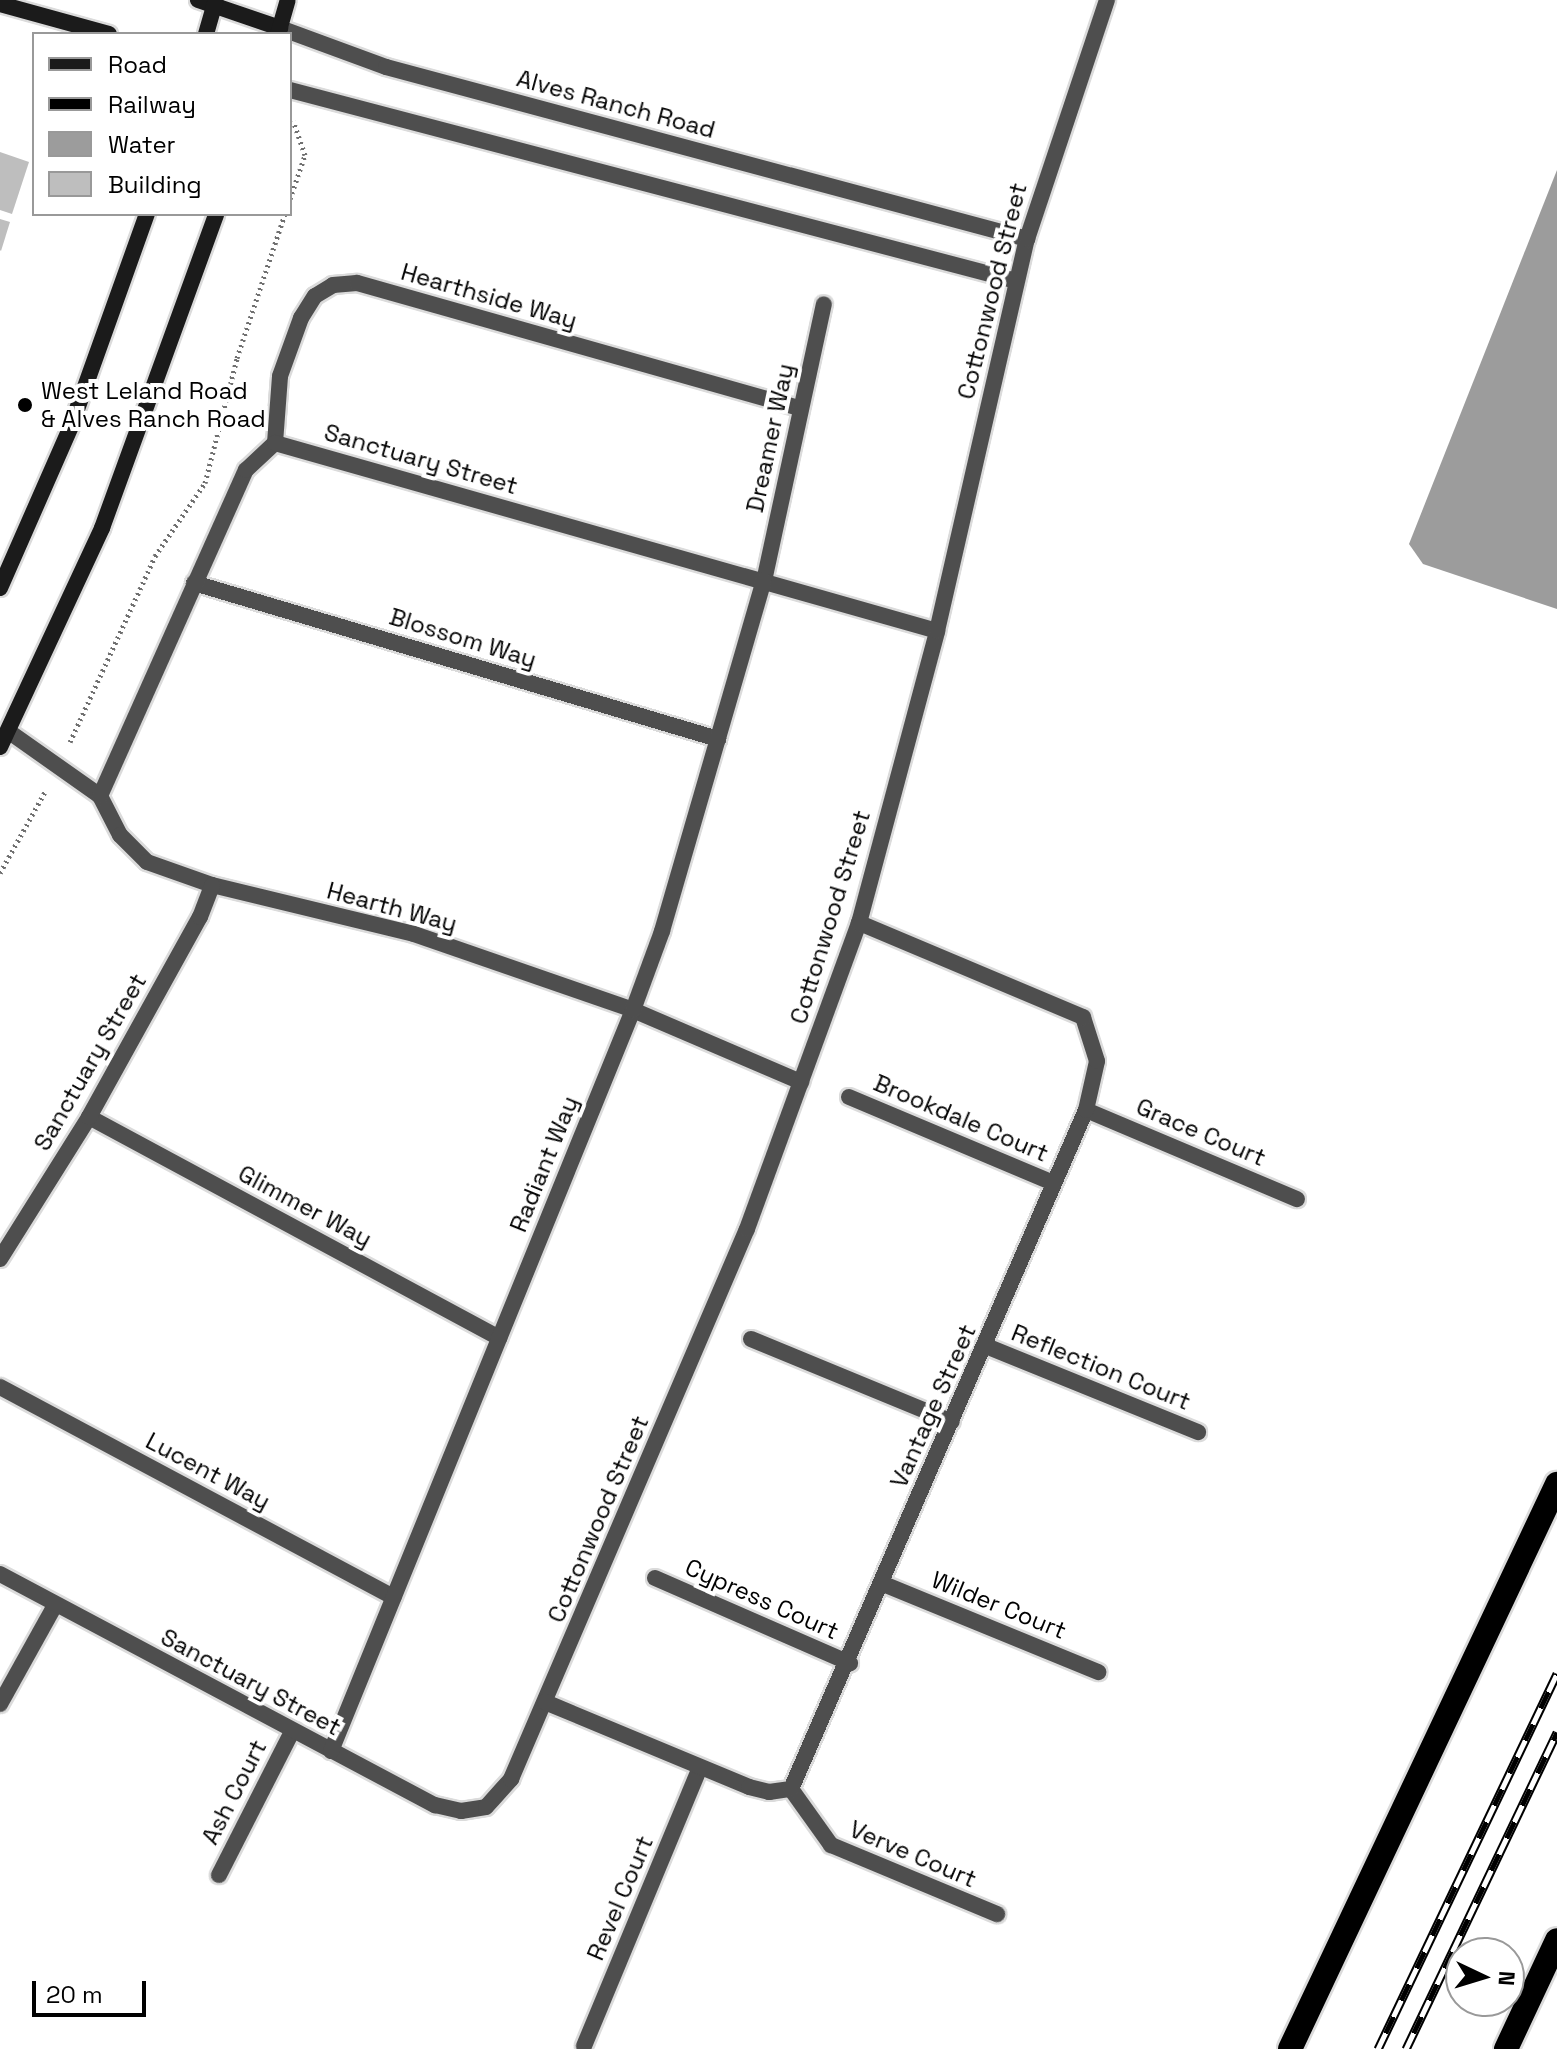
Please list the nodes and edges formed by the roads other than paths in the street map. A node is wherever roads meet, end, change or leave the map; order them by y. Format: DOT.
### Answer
graph roads {
  1 [pos="198,0"];
  2 [pos="288,0"];
  3 [pos="1107,0"];
  4 [pos="215,2"];
  5 [pos="0,4"];
  6 [pos="279,31"];
  7 [pos="102,32"];
  8 [pos="207,32"];
  9 [pos="292,35"];
  10 [pos="292,91"];
  11 [pos="146,216"];
  12 [pos="215,216"];
  13 [pos="1027,239"];
  14 [pos="1016,281"];
  15 [pos="824,304"];
  16 [pos="800,408"];
  17 [pos="275,443"];
  18 [pos="764,581"];
  19 [pos="194,583"];
  20 [pos="0,588"];
  21 [pos="937,631"];
  22 [pos="8,731"];
  23 [pos="718,739"];
  24 [pos="0,747"];
  25 [pos="100,796"];
  26 [pos="212,885"];
  27 [pos="859,923"];
  28 [pos="633,1010"];
  29 [pos="801,1082"];
  30 [pos="849,1097"];
  31 [pos="1086,1110"];
  32 [pos="89,1117"];
  33 [pos="1054,1183"];
  34 [pos="1297,1199"];
  35 [pos="0,1259"];
  36 [pos="499,1338"];
  37 [pos="751,1339"];
  38 [pos="986,1346"];
  39 [pos="0,1387"];
  40 [pos="952,1422"];
  41 [pos="1198,1432"];
  42 [pos="1557,1484"];
  43 [pos="0,1574"];
  44 [pos="655,1578"];
  45 [pos="881,1583"];
  46 [pos="394,1597"];
  47 [pos="55,1605"];
  48 [pos="850,1663"];
  49 [pos="1098,1672"];
  50 [pos="545,1702"];
  51 [pos="0,1704"];
  52 [pos="292,1732"];
  53 [pos="331,1751"];
  54 [pos="700,1768"];
  55 [pos="791,1789"];
  56 [pos="486,1807"];
  57 [pos="219,1875"];
  58 [pos="997,1914"];
  59 [pos="1557,1940"];
  60 [pos="584,2046"];
  61 [pos="1290,2049"];
  62 [pos="1506,2049"];
  1 -- 4 [label="main road, Alves Ranch Road"];
  2 -- 6 [label="main road"];
  3 -- 13 [label="street, Cottonwood Street"];
  4 -- 6 [label="main road, Alves Ranch Road"];
  4 -- 8 [label="main road"];
  5 -- 7 [label="main road"];
  9 -- 13 [label="street, Alves Ranch Road"];
  10 -- 14 [label="street"];
  11 -- 20 [label="main road"];
  12 -- 22 [label="main road"];
  13 -- 14 [label="street, Cottonwood Street"];
  14 -- 21 [label="street, Cottonwood Street"];
  15 -- 16 [label="street, Dreamer Way"];
  16 -- 17 [label="street, Hearthside Way"];
  16 -- 18 [label="street, Dreamer Way"];
  17 -- 18 [label="street, Sanctuary Street"];
  17 -- 19 [label="street"];
  18 -- 21 [label="street, Sanctuary Street"];
  18 -- 23 [label="street, Radiant Way"];
  19 -- 23 [label="street, Blossom Way"];
  19 -- 25 [label="street"];
  21 -- 27 [label="street, Cottonwood Street"];
  22 -- 24 [label="main road"];
  22 -- 25 [label="street, Hearth Way"];
  23 -- 28 [label="street, Radiant Way"];
  25 -- 26 [label="street, Hearth Way"];
  26 -- 28 [label="street, Hearth Way"];
  26 -- 32 [label="street, Sanctuary Street"];
  27 -- 29 [label="street, Cottonwood Street"];
  27 -- 31 [label="street, Vantage Street"];
  28 -- 29 [label="street, Hearth Way"];
  28 -- 36 [label="street, Radiant Way"];
  29 -- 50 [label="street, Cottonwood Street"];
  30 -- 33 [label="street, Brookdale Court"];
  31 -- 33 [label="street, Vantage Street"];
  31 -- 34 [label="street, Grace Court"];
  32 -- 35 [label="street, Sanctuary Street"];
  32 -- 36 [label="street, Glimmer Way"];
  33 -- 38 [label="street, Vantage Street"];
  36 -- 46 [label="street, Radiant Way"];
  37 -- 40 [label="street"];
  38 -- 40 [label="street, Vantage Street"];
  38 -- 41 [label="street, Reflection Court"];
  39 -- 46 [label="street, Lucent Way"];
  40 -- 45 [label="street, Vantage Street"];
  42 -- 61 [label="highway"];
  43 -- 47 [label="street, Sanctuary Street"];
  44 -- 48 [label="street, Cypress Court"];
  45 -- 48 [label="street, Vantage Street"];
  45 -- 49 [label="street, Wilder Court"];
  46 -- 53 [label="street, Radiant Way"];
  47 -- 51 [label="street"];
  47 -- 52 [label="street, Sanctuary Street"];
  48 -- 55 [label="street, Vantage Street"];
  50 -- 54 [label="street"];
  50 -- 56 [label="street, Cottonwood Street"];
  52 -- 53 [label="street, Sanctuary Street"];
  52 -- 57 [label="street, Ash Court"];
  53 -- 56 [label="street, Sanctuary Street"];
  54 -- 55 [label="street"];
  54 -- 60 [label="street, Revel Court"];
  55 -- 58 [label="street, Verve Court"];
  59 -- 62 [label="highway"];
}
